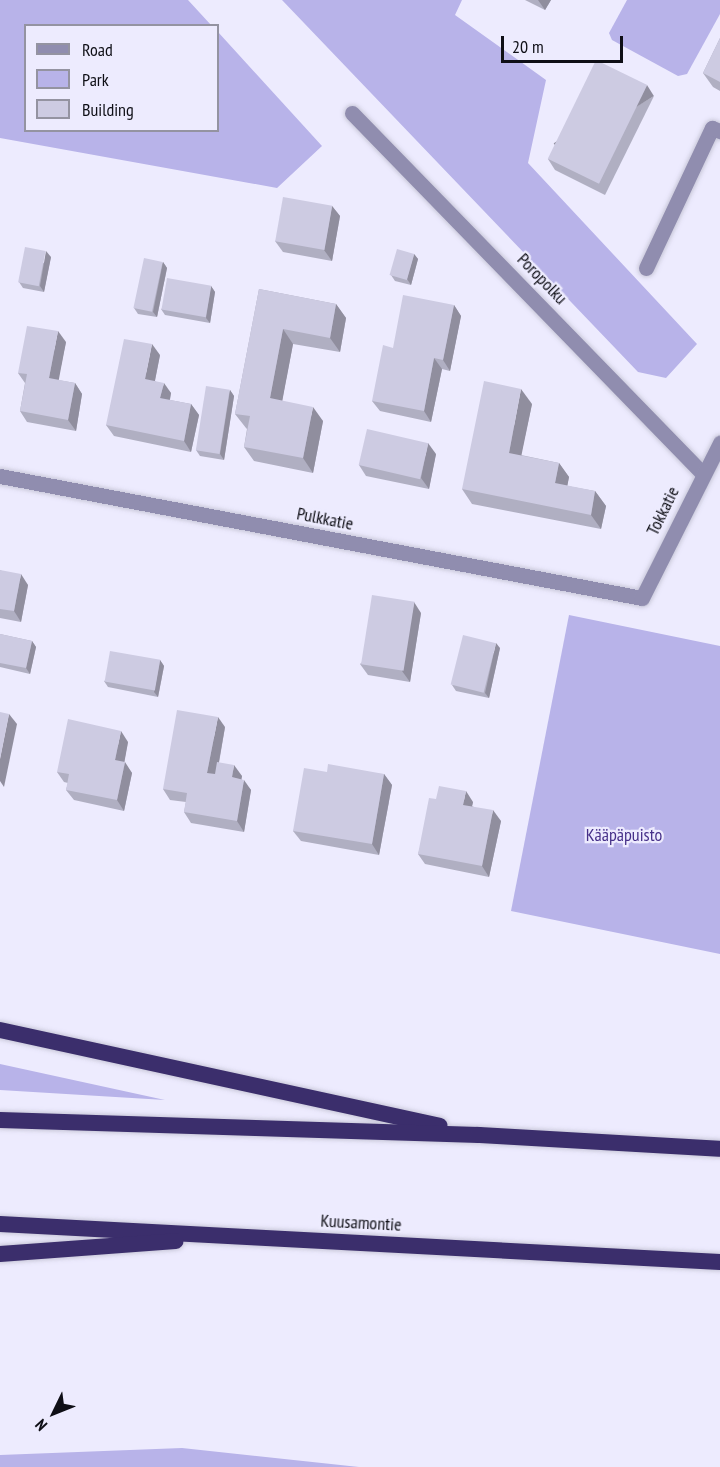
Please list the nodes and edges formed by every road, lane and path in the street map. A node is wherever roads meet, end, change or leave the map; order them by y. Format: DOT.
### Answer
graph roads {
  1 [pos="352,113"];
  2 [pos="720,132"];
  3 [pos="646,268"];
  4 [pos="720,443"];
  5 [pos="704,474"];
  6 [pos="0,476"];
  7 [pos="642,598"];
  8 [pos="0,1030"];
  9 [pos="0,1120"];
  10 [pos="479,1135"];
  11 [pos="720,1149"];
  12 [pos="0,1224"];
  13 [pos="251,1236"];
  14 [pos="0,1254"];
  15 [pos="720,1262"];
  1 -- 5 [label="street, Poropolku"];
  2 -- 3 [label="street"];
  4 -- 5 [label="street, Tokkatie"];
  5 -- 7 [label="street, Tokkatie"];
  6 -- 7 [label="street, Pulkkatie"];
  8 -- 10 [label="highway"];
  9 -- 10 [label="highway"];
  10 -- 11 [label="highway"];
  12 -- 13 [label="highway, Kuusamontie"];
  13 -- 14 [label="highway"];
  13 -- 15 [label="highway, Kuusamontie"];
}
